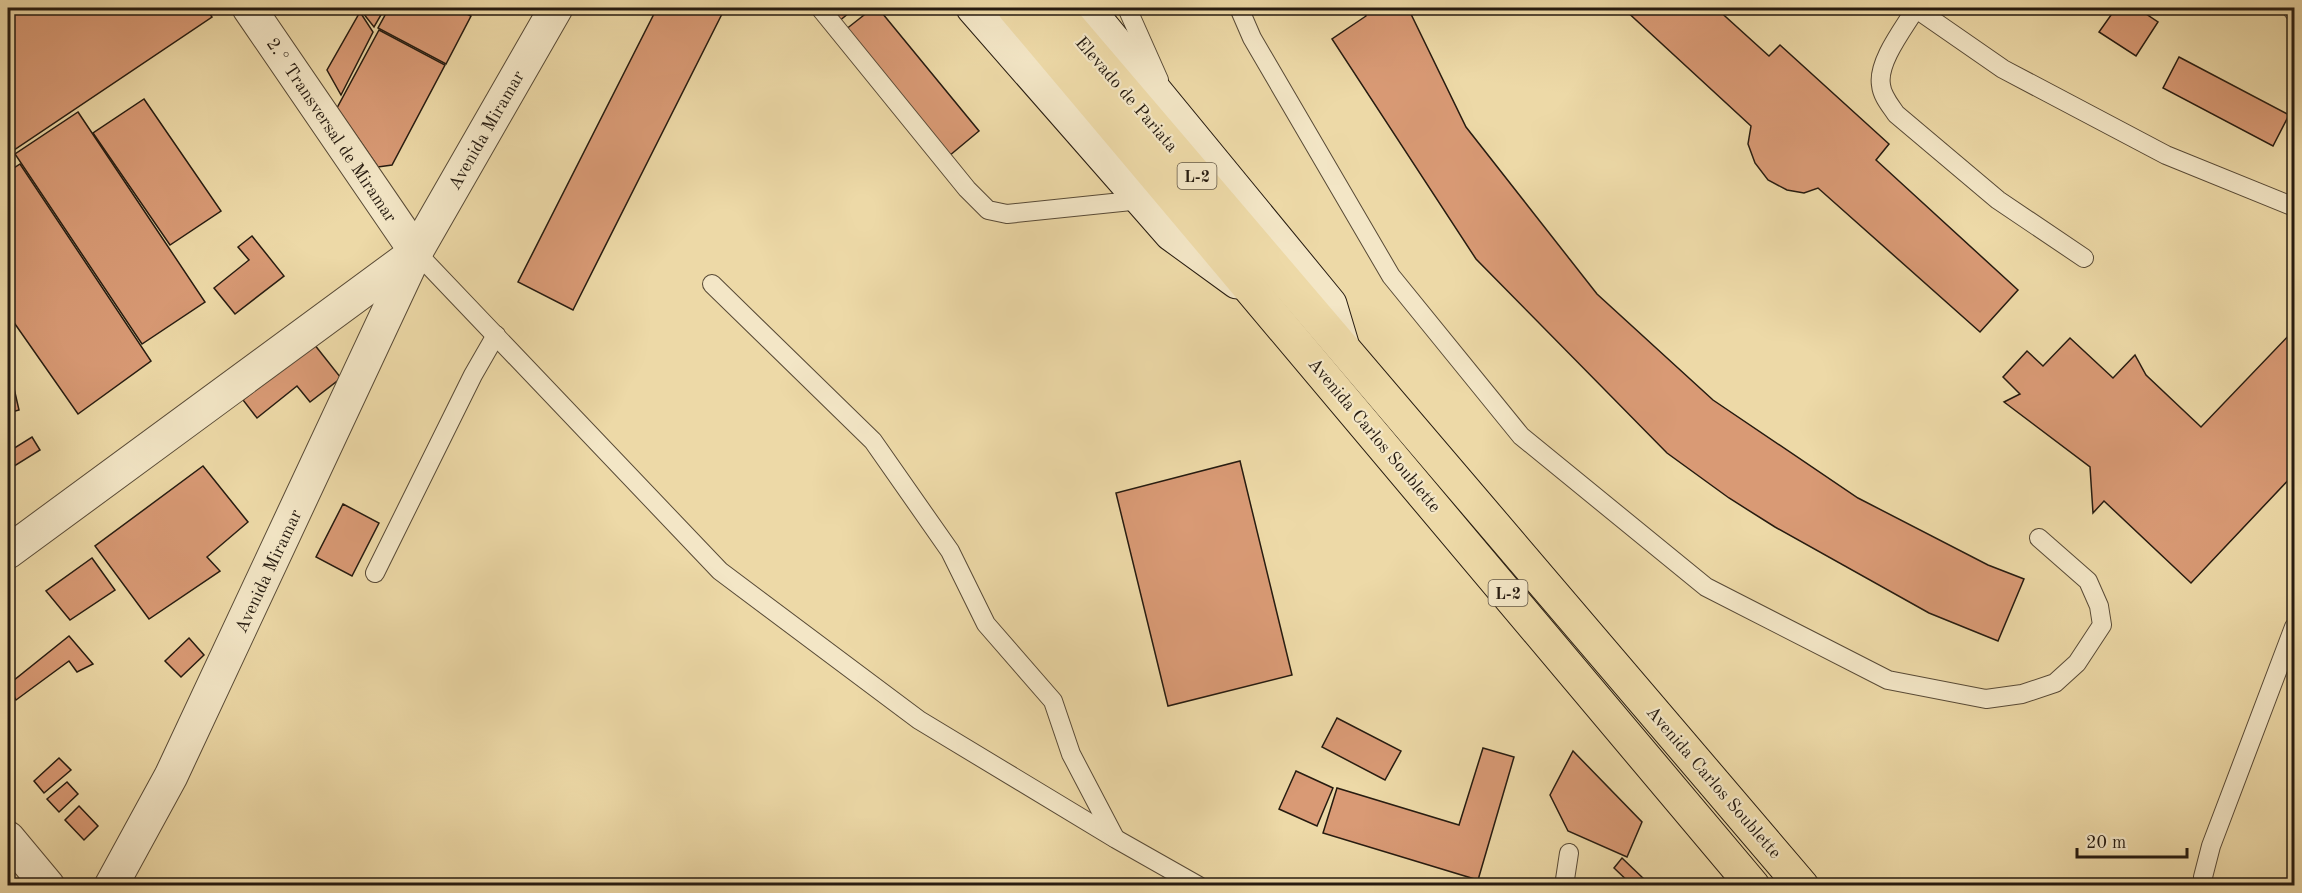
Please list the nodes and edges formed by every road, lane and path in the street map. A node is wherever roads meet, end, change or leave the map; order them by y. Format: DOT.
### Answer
graph roads {
  1 [pos="249,8"];
  2 [pos="556,8"];
  3 [pos="820,8"];
  4 [pos="973,8"];
  5 [pos="1014,8"];
  6 [pos="1053,8"];
  7 [pos="1087,8"];
  8 [pos="1127,8"];
  9 [pos="1239,8"];
  10 [pos="1916,8"];
  11 [pos="2291,8"];
  12 [pos="2295,12"];
  13 [pos="1175,116"];
  14 [pos="1142,200"];
  15 [pos="2295,207"];
  16 [pos="416,252"];
  17 [pos="2084,258"];
  18 [pos="712,284"];
  19 [pos="1262,301"];
  20 [pos="496,335"];
  21 [pos="1342,344"];
  22 [pos="2038,537"];
  23 [pos="8,552"];
  24 [pos="375,573"];
  25 [pos="2295,627"];
  26 [pos="8,838"];
  27 [pos="1116,839"];
  28 [pos="1569,853"];
  29 [pos="48,885"];
  30 [pos="111,885"];
  31 [pos="1199,885"];
  32 [pos="1564,885"];
  33 [pos="1753,885"];
  34 [pos="1802,885"];
  35 [pos="2204,885"];
  1 -- 16 [label="street, 2.° Transversal de Miramar"];
  2 -- 16 [label="street, Avenida Miramar"];
  3 -- 14 [label="lane"];
  4 -- 14 [label="street, Avenida Carlos Soublette / L-2"];
  5 -- 19 [label="main road, Elevado de Pariata / L-2"];
  6 -- 21 [label="main road, Elevado de Pariata / L-2"];
  7 -- 13 [label="street, Avenida Carlos Soublette / L-2"];
  8 -- 13 [label="lane"];
  9 -- 22 [label="lane"];
  10 -- 15 [label="lane"];
  10 -- 17 [label="lane"];
  11 -- 12 [label="lane"];
  13 -- 21 [label="street, Avenida Carlos Soublette / L-2"];
  14 -- 19 [label="street, Avenida Carlos Soublette / L-2"];
  16 -- 20 [label="lane"];
  16 -- 23 [label="street, Avenida Miramar"];
  16 -- 30 [label="street, Avenida Miramar"];
  18 -- 27 [label="lane"];
  19 -- 33 [label="main road, Avenida Carlos Soublette / L-2"];
  20 -- 24 [label="lane"];
  20 -- 27 [label="lane"];
  21 -- 34 [label="main road, Avenida Carlos Soublette / L-2"];
  25 -- 35 [label="lane"];
  26 -- 29 [label="street"];
  27 -- 31 [label="lane"];
  28 -- 32 [label="lane"];
}
